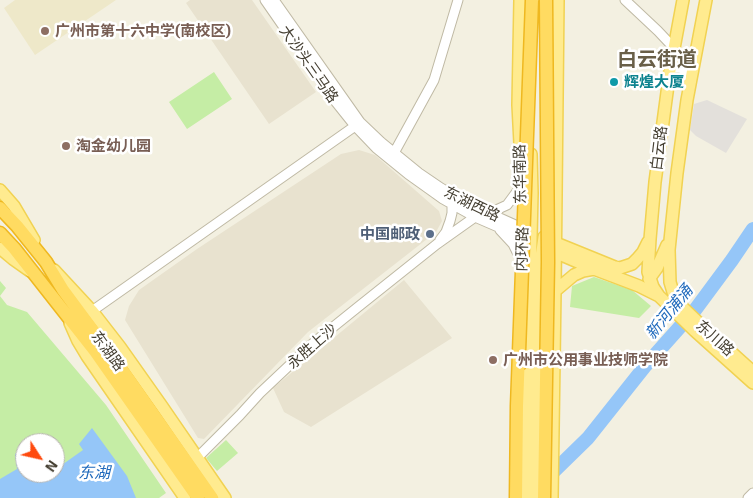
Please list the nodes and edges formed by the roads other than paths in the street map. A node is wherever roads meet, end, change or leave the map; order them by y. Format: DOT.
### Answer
graph roads {
  1 [pos="265,0"];
  2 [pos="274,0"];
  3 [pos="458,0"];
  4 [pos="520,0"];
  5 [pos="532,0"];
  6 [pos="546,0"];
  7 [pos="558,0"];
  8 [pos="625,0"];
  9 [pos="682,0"];
  10 [pos="706,0"];
  11 [pos="674,48"];
  12 [pos="519,57"];
  13 [pos="557,62"];
  14 [pos="670,70"];
  15 [pos="691,81"];
  16 [pos="518,104"];
  17 [pos="556,116"];
  18 [pos="357,124"];
  19 [pos="394,154"];
  20 [pos="521,186"];
  21 [pos="0,190"];
  22 [pos="452,195"];
  23 [pos="452,205"];
  24 [pos="0,208"];
  25 [pos="488,212"];
  26 [pos="475,217"];
  27 [pos="494,224"];
  28 [pos="519,231"];
  29 [pos="0,233"];
  30 [pos="532,237"];
  31 [pos="650,237"];
  32 [pos="670,238"];
  33 [pos="543,242"];
  34 [pos="437,244"];
  35 [pos="0,248"];
  36 [pos="556,248"];
  37 [pos="518,254"];
  38 [pos="46,262"];
  39 [pos="535,264"];
  40 [pos="594,269"];
  41 [pos="34,274"];
  42 [pos="650,278"];
  43 [pos="639,286"];
  44 [pos="556,290"];
  45 [pos="659,296"];
  46 [pos="676,308"];
  47 [pos="92,311"];
  48 [pos="66,315"];
  49 [pos="698,328"];
  50 [pos="753,372"];
  51 [pos="533,374"];
  52 [pos="753,383"];
  53 [pos="154,424"];
  54 [pos="511,432"];
  55 [pos="522,441"];
  56 [pos="552,456"];
  57 [pos="197,458"];
  58 [pos="753,493"];
  59 [pos="185,498"];
  60 [pos="198,498"];
  61 [pos="212,498"];
  62 [pos="224,498"];
  63 [pos="514,498"];
  64 [pos="526,498"];
  65 [pos="534,498"];
  66 [pos="539,498"];
  67 [pos="544,498"];
  68 [pos="552,498"];
  69 [pos="748,498"];
  1 -- 18 [label="street, 大沙头三马路"];
  2 -- 18 [label="street, 大沙头三马路"];
  3 -- 19 [label="street"];
  4 -- 12 [label="main road, 东华南路"];
  5 -- 63 [label="highway, 内环路, bridge"];
  6 -- 67 [label="highway, 内环路, bridge"];
  7 -- 13 [label="main road"];
  8 -- 11 [label="street"];
  9 -- 11 [label="main road, 白云路"];
  10 -- 15 [label="main road, 白云路"];
  11 -- 14 [label="main road, 白云路"];
  12 -- 13 [label="main road"];
  12 -- 16 [label="main road, 东华南路"];
  13 -- 17 [label="main road"];
  14 -- 15 [label="street"];
  14 -- 31 [label="main road, 白云路"];
  15 -- 32 [label="main road, 白云路"];
  16 -- 17 [label="main road"];
  16 -- 20 [label="main road, 东华南路"];
  16 -- 30 [label="main road"];
  17 -- 33 [label="main road"];
  17 -- 36 [label="main road"];
  18 -- 19 [label="street, 东湖西路"];
  18 -- 23 [label="street, 东湖西路"];
  18 -- 47 [label="street"];
  19 -- 22 [label="street, 东湖西路"];
  20 -- 25 [label="street"];
  20 -- 28 [label="main road, 东华南路"];
  21 -- 38 [label="main road"];
  22 -- 23 [label="street"];
  22 -- 25 [label="street, 东湖西路"];
  23 -- 26 [label="street, 东湖西路"];
  23 -- 34 [label="street"];
  24 -- 38 [label="highway, 东湖路"];
  25 -- 28 [label="street, 东湖西路"];
  26 -- 27 [label="street, 东湖西路"];
  26 -- 34 [label="street, 永胜上沙"];
  27 -- 28 [label="street, 东湖西路"];
  27 -- 37 [label="street"];
  28 -- 30 [label="main road, 东湖西路"];
  28 -- 37 [label="main road, 东华南路"];
  29 -- 41 [label="highway, 东湖路"];
  30 -- 33 [label="main road, 东湖西路"];
  30 -- 39 [label="main road"];
  31 -- 36 [label="main road, 东湖西路"];
  31 -- 42 [label="main road, 白云路"];
  32 -- 42 [label="main road"];
  32 -- 46 [label="main road, 白云路"];
  33 -- 36 [label="main road, 东湖西路"];
  33 -- 39 [label="main road"];
  34 -- 57 [label="street, 永胜上沙"];
  35 -- 41 [label="main road"];
  36 -- 40 [label="main road, 东湖西路"];
  36 -- 44 [label="main road"];
  37 -- 54 [label="main road, 东华南路"];
  38 -- 47 [label="main road"];
  38 -- 53 [label="highway, 东湖路"];
  39 -- 51 [label="main road"];
  40 -- 43 [label="main road, 东湖西路"];
  40 -- 44 [label="main road"];
  41 -- 48 [label="highway, 东湖路"];
  42 -- 43 [label="main road"];
  42 -- 45 [label="main road, 白云路"];
  43 -- 45 [label="main road, 东湖西路"];
  44 -- 56 [label="main road"];
  45 -- 46 [label="main road"];
  46 -- 49 [label="main road"];
  47 -- 57 [label="main road"];
  48 -- 53 [label="highway, 东湖路"];
  48 -- 59 [label="main road"];
  49 -- 50 [label="main road, 东川路"];
  49 -- 52 [label="main road, 东川路"];
  51 -- 64 [label="main road, bridge"];
  51 -- 65 [label="main road, bridge"];
  53 -- 60 [label="highway, 东湖路"];
  53 -- 61 [label="highway, 东湖路"];
  54 -- 55 [label="main road"];
  54 -- 63 [label="main road, 东华南路"];
  55 -- 56 [label="main road"];
  55 -- 63 [label="street"];
  56 -- 66 [label="street, bridge"];
  56 -- 68 [label="main road"];
  57 -- 62 [label="main road"];
  58 -- 69 [label="street"];
}
